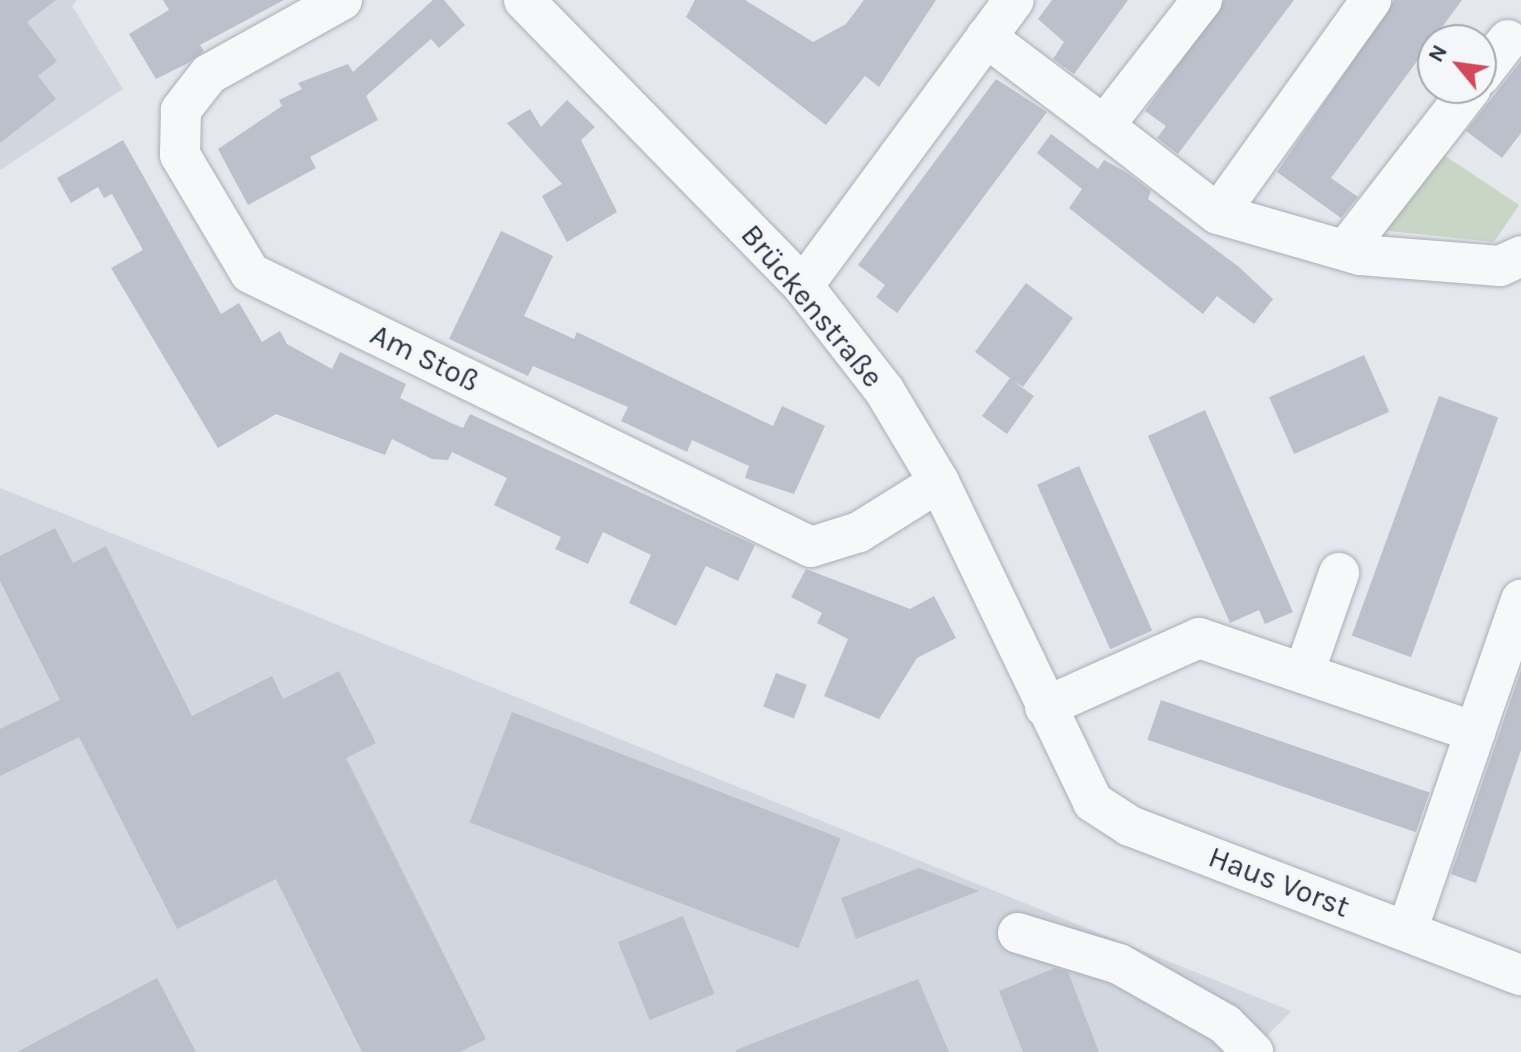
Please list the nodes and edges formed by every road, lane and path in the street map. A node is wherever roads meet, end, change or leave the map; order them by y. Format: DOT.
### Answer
graph roads {
  1 [pos="342,0"];
  2 [pos="524,0"];
  3 [pos="1014,0"];
  4 [pos="1202,0"];
  5 [pos="1371,0"];
  6 [pos="986,37"];
  7 [pos="1508,40"];
  8 [pos="1497,54"];
  9 [pos="1459,104"];
  10 [pos="1104,126"];
  11 [pos="1218,214"];
  12 [pos="1347,248"];
  13 [pos="1521,256"];
  14 [pos="803,286"];
  15 [pos="939,482"];
  16 [pos="1339,573"];
  17 [pos="1521,600"];
  18 [pos="1304,673"];
  19 [pos="1045,707"];
  20 [pos="1475,732"];
  21 [pos="1067,753"];
  22 [pos="1407,931"];
  23 [pos="1018,933"];
  24 [pos="1521,975"];
  25 [pos="1253,1052"];
  1 -- 15 [label="street, Am Stoß"];
  2 -- 14 [label="street, Brückenstraße"];
  3 -- 6 [label="street"];
  4 -- 10 [label="street"];
  5 -- 11 [label="street"];
  6 -- 10 [label="street"];
  6 -- 14 [label="street"];
  7 -- 8 [label="street"];
  9 -- 12 [label="street"];
  10 -- 11 [label="street"];
  11 -- 12 [label="street"];
  12 -- 13 [label="street"];
  14 -- 15 [label="street, Brückenstraße"];
  15 -- 19 [label="street, Brückenstraße"];
  16 -- 18 [label="street"];
  17 -- 20 [label="street"];
  18 -- 19 [label="street"];
  18 -- 20 [label="street"];
  19 -- 21 [label="street, Brückenstraße"];
  20 -- 22 [label="street"];
  21 -- 22 [label="street, Haus Vorst"];
  22 -- 24 [label="street, Haus Vorst"];
  23 -- 25 [label="street"];
}
